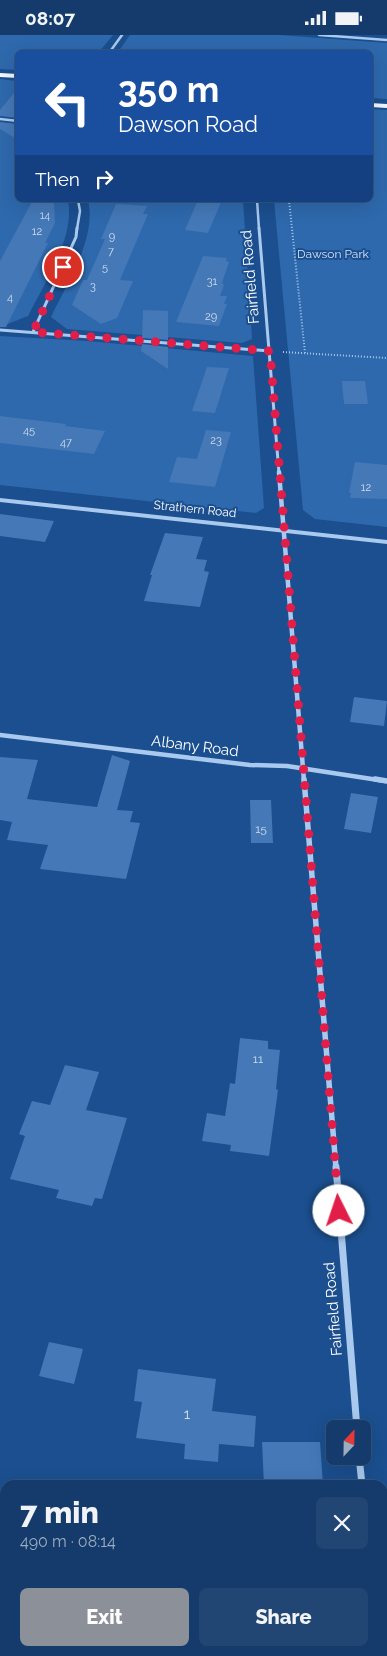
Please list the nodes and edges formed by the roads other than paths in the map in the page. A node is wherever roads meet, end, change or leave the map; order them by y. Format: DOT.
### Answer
graph roads {
  1 [pos="122,35"];
  2 [pos="319,35"];
  3 [pos="387,40"];
  4 [pos="110,50"];
  5 [pos="0,75"];
  6 [pos="15,77"];
  7 [pos="373,105"];
  8 [pos="387,106"];
  9 [pos="0,119"];
  10 [pos="15,121"];
  11 [pos="78,202"];
  12 [pos="257,202"];
  13 [pos="0,330"];
  14 [pos="33,332"];
  15 [pos="270,351"];
  16 [pos="0,500"];
  17 [pos="285,530"];
  18 [pos="387,542"];
  19 [pos="0,735"];
  20 [pos="303,769"];
  21 [pos="387,781"];
  22 [pos="356,1420"];
  23 [pos="360,1465"];
  24 [pos="361,1480"];
  1 -- 4 [label="street"];
  2 -- 3 [label="street"];
  5 -- 6 [label="main road"];
  7 -- 8 [label="main road"];
  9 -- 10 [label="street"];
  11 -- 14 [label="street"];
  12 -- 15 [label="street, Fairfield Road"];
  13 -- 14 [label="street"];
  14 -- 15 [label="street"];
  15 -- 17 [label="street, Fairfield Road"];
  16 -- 17 [label="street, Strathern Road"];
  17 -- 18 [label="street, Strathern Road"];
  17 -- 20 [label="street, Fairfield Road"];
  19 -- 20 [label="street, Albany Road"];
  20 -- 21 [label="street, Albany Road"];
  20 -- 22 [label="street, Fairfield Road"];
  23 -- 24 [label="street"];
}
